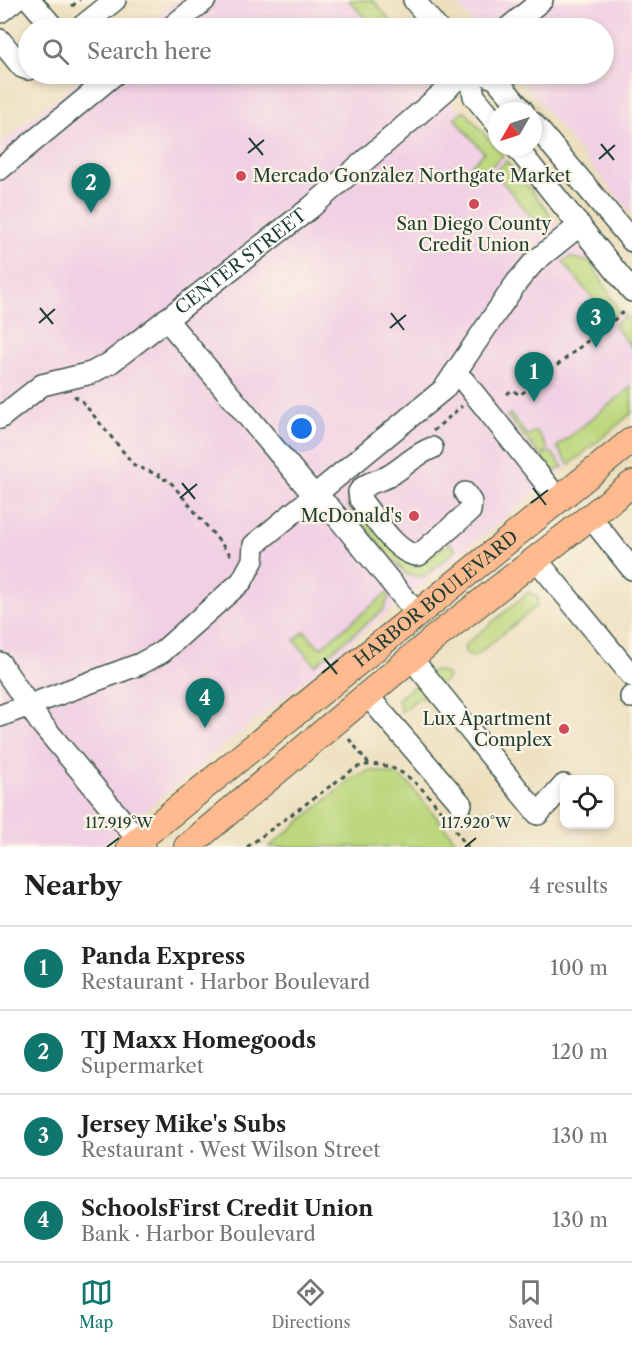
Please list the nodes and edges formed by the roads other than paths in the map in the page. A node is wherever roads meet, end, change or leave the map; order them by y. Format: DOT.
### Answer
graph roads {
  1 [pos="15,0"];
  2 [pos="30,0"];
  3 [pos="115,0"];
  4 [pos="205,0"];
  5 [pos="414,0"];
  6 [pos="542,0"];
  7 [pos="0,12"];
  8 [pos="45,18"];
  9 [pos="92,18"];
  10 [pos="182,18"];
  11 [pos="429,18"];
  12 [pos="520,18"];
  13 [pos="0,40"];
  14 [pos="18,62"];
  15 [pos="103,84"];
  16 [pos="450,84"];
  17 [pos="472,84"];
  18 [pos="500,84"];
  19 [pos="515,102"];
  20 [pos="488,113"];
  21 [pos="542,134"];
  22 [pos="523,156"];
  23 [pos="0,169"];
  24 [pos="580,225"];
  25 [pos="632,241"];
  26 [pos="632,291"];
  27 [pos="166,320"];
  28 [pos="454,374"];
  29 [pos="0,418"];
  30 [pos="432,440"];
  31 [pos="632,440"];
  32 [pos="632,484"];
  33 [pos="465,493"];
  34 [pos="315,495"];
  35 [pos="559,500"];
  36 [pos="591,518"];
  37 [pos="536,559"];
  38 [pos="632,569"];
  39 [pos="418,615"];
  40 [pos="411,658"];
  41 [pos="0,663"];
  42 [pos="632,676"];
  43 [pos="367,695"];
  44 [pos="29,706"];
  45 [pos="0,716"];
  46 [pos="560,789"];
  47 [pos="461,804"];
  48 [pos="137,845"];
  49 [pos="187,847"];
  1 -- 7 [label="street"];
  2 -- 8 [label="street"];
  3 -- 9 [label="street"];
  4 -- 10 [label="street"];
  5 -- 11 [label="street"];
  6 -- 12 [label="street"];
  13 -- 14 [label="street"];
  15 -- 23 [label="street"];
  16 -- 27 [label="street, CENTER STREET"];
  17 -- 20 [label="street"];
  18 -- 19 [label="street"];
  21 -- 25 [label="street"];
  22 -- 24 [label="street"];
  24 -- 26 [label="street"];
  24 -- 28 [label="street"];
  27 -- 29 [label="street, CENTER STREET"];
  27 -- 34 [label="street"];
  28 -- 34 [label="street"];
  28 -- 35 [label="street"];
  30 -- 33 [label="street"];
  31 -- 35 [label="main road, HARBOR BOULEVARD"];
  32 -- 36 [label="main road, HARBOR BOULEVARD"];
  34 -- 39 [label="street"];
  34 -- 44 [label="street"];
  35 -- 39 [label="main road, HARBOR BOULEVARD"];
  36 -- 37 [label="main road, HARBOR BOULEVARD"];
  36 -- 38 [label="street"];
  37 -- 40 [label="main road, HARBOR BOULEVARD"];
  37 -- 42 [label="street"];
  39 -- 48 [label="main road, HARBOR BOULEVARD"];
  40 -- 43 [label="main road, HARBOR BOULEVARD"];
  40 -- 46 [label="street"];
  41 -- 44 [label="street"];
  43 -- 47 [label="street"];
  43 -- 49 [label="main road, HARBOR BOULEVARD"];
  44 -- 45 [label="street"];
  44 -- 48 [label="street"];
}
